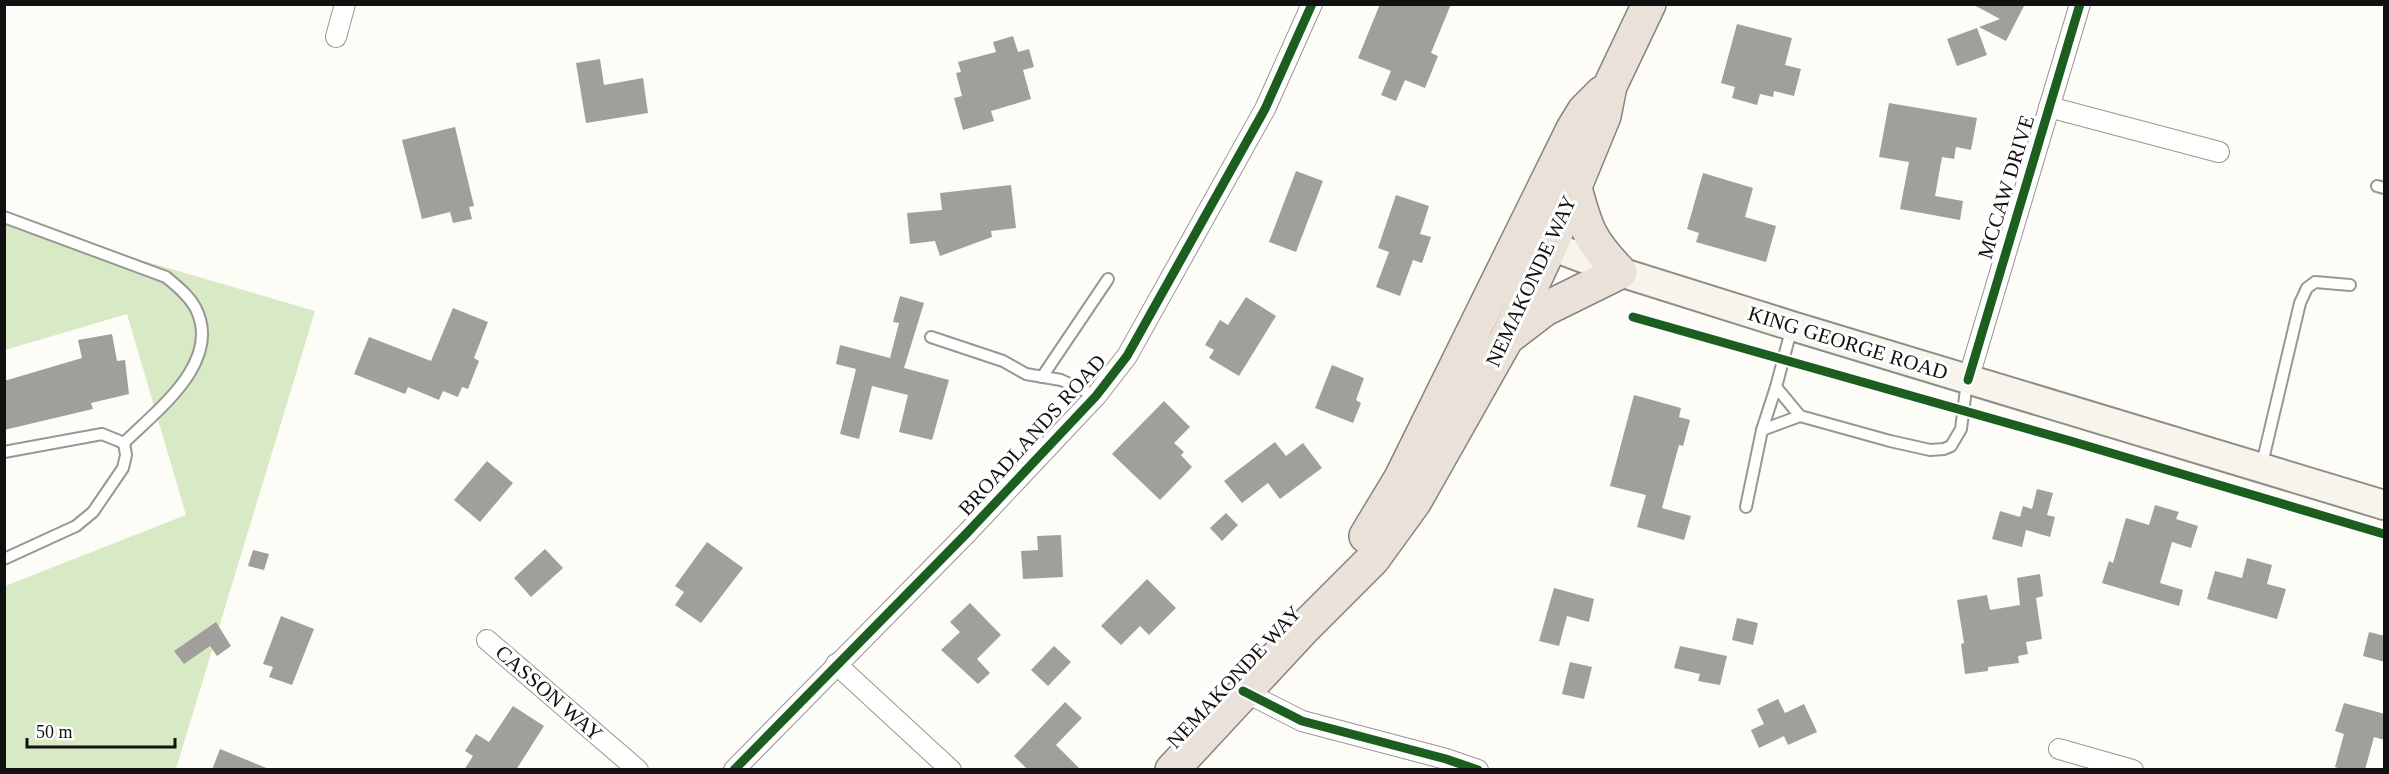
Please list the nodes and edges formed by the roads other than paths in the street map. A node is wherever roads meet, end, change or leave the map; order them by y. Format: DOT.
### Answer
graph roads {
  1 [pos="345,4"];
  2 [pos="1311,4"];
  3 [pos="1649,4"];
  4 [pos="2080,4"];
  5 [pos="336,37"];
  6 [pos="1610,86"];
  7 [pos="2049,107"];
  8 [pos="2219,152"];
  9 [pos="1575,188"];
  10 [pos="4,217"];
  11 [pos="1536,240"];
  12 [pos="1620,272"];
  13 [pos="1108,279"];
  14 [pos="2350,285"];
  15 [pos="1792,326"];
  16 [pos="931,337"];
  17 [pos="1507,338"];
  18 [pos="1042,377"];
  19 [pos="1968,380"];
  20 [pos="1776,387"];
  21 [pos="1096,396"];
  22 [pos="1800,416"];
  23 [pos="1762,430"];
  24 [pos="124,443"];
  25 [pos="4,452"];
  26 [pos="2261,468"];
  27 [pos="2385,505"];
  28 [pos="1746,507"];
  29 [pos="4,559"];
  30 [pos="1323,609"];
  31 [pos="487,640"];
  32 [pos="836,664"];
  33 [pos="1243,691"];
  34 [pos="2059,749"];
  35 [pos="638,770"];
  36 [pos="734,770"];
  37 [pos="951,770"];
  38 [pos="1172,770"];
  39 [pos="1478,770"];
  40 [pos="2133,770"];
  1 -- 5 [label="street"];
  2 -- 21 [label="street, BROADLANDS ROAD"];
  3 -- 6 [label="highway, NEMAKONDE WAY"];
  4 -- 7 [label="street, MCCAW DRIVE"];
  6 -- 9 [label="highway, NEMAKONDE WAY"];
  6 -- 11 [label="highway, NEMAKONDE WAY"];
  7 -- 8 [label="street"];
  7 -- 19 [label="street, MCCAW DRIVE"];
  9 -- 11 [label="highway, NEMAKONDE WAY"];
  9 -- 12 [label="highway"];
  10 -- 24 [label="lane"];
  11 -- 12 [label="main road, KING GEORGE ROAD"];
  11 -- 17 [label="highway, NEMAKONDE WAY"];
  11 -- 30 [label="highway, NEMAKONDE WAY"];
  12 -- 15 [label="main road, KING GEORGE ROAD"];
  12 -- 17 [label="highway"];
  13 -- 18 [label="lane"];
  14 -- 26 [label="lane"];
  15 -- 19 [label="main road, KING GEORGE ROAD"];
  15 -- 20 [label="lane"];
  16 -- 18 [label="lane"];
  17 -- 30 [label="highway, NEMAKONDE WAY"];
  18 -- 21 [label="lane"];
  19 -- 22 [label="lane"];
  19 -- 26 [label="main road, KING GEORGE ROAD"];
  20 -- 22 [label="lane"];
  20 -- 23 [label="lane"];
  21 -- 32 [label="street, BROADLANDS ROAD"];
  22 -- 23 [label="lane"];
  23 -- 28 [label="lane"];
  24 -- 25 [label="lane"];
  24 -- 29 [label="lane"];
  26 -- 27 [label="main road, KING GEORGE ROAD"];
  30 -- 33 [label="highway, NEMAKONDE WAY"];
  31 -- 35 [label="street, CASSON WAY"];
  32 -- 36 [label="street, BROADLANDS ROAD"];
  32 -- 37 [label="street"];
  33 -- 38 [label="highway, NEMAKONDE WAY"];
  33 -- 39 [label="street"];
  34 -- 40 [label="street"];
}
